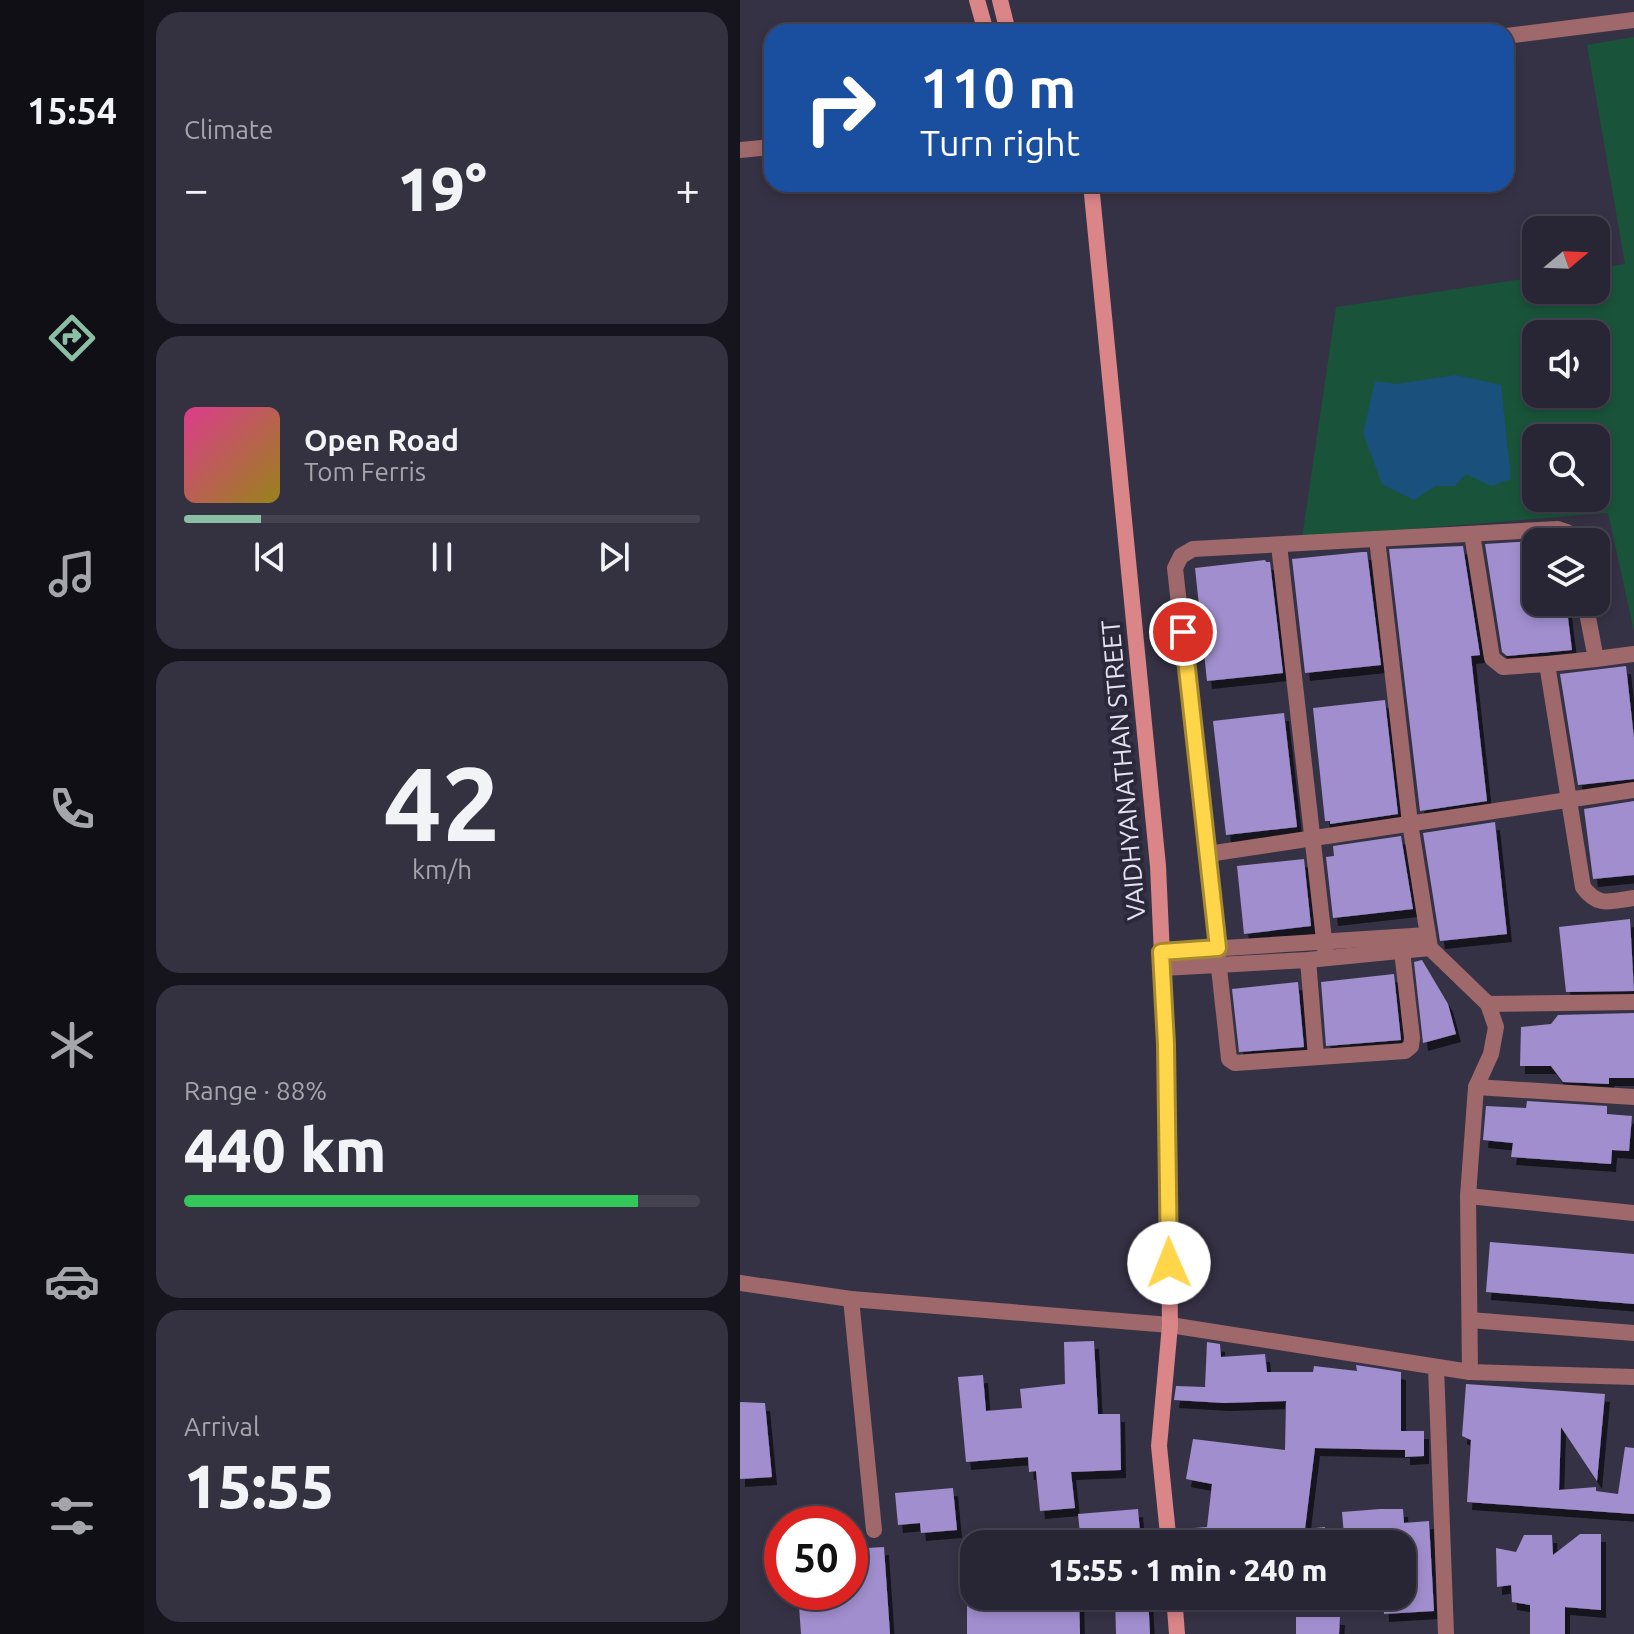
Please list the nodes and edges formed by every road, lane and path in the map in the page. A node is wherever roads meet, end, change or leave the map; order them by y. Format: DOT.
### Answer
graph roads {
  1 [pos="977,0"];
  2 [pos="1000,0"];
  3 [pos="1634,20"];
  4 [pos="984,24"];
  5 [pos="1006,24"];
  6 [pos="1514,35"];
  7 [pos="764,148"];
  8 [pos="740,150"];
  9 [pos="1092,192"];
  10 [pos="1522,531"];
  11 [pos="1472,534"];
  12 [pos="1377,539"];
  13 [pos="1279,545"];
  14 [pos="1588,616"];
  15 [pos="1634,654"];
  16 [pos="1596,659"];
  17 [pos="1547,664"];
  18 [pos="1634,790"];
  19 [pos="1567,799"];
  20 [pos="1410,823"];
  21 [pos="1313,838"];
  22 [pos="1208,854"];
  23 [pos="1634,898"];
  24 [pos="1429,942"];
  25 [pos="1325,950"];
  26 [pos="1402,951"];
  27 [pos="1218,956"];
  28 [pos="1162,960"];
  29 [pos="1308,960"];
  30 [pos="1634,1002"];
  31 [pos="1488,1004"];
  32 [pos="1316,1057"];
  33 [pos="1476,1087"];
  34 [pos="1634,1097"];
  35 [pos="1468,1196"];
  36 [pos="1634,1213"];
  37 [pos="740,1283"];
  38 [pos="851,1299"];
  39 [pos="1470,1320"];
  40 [pos="1170,1325"];
  41 [pos="1634,1333"];
  42 [pos="1436,1367"];
  43 [pos="1470,1372"];
  44 [pos="1634,1377"];
  45 [pos="874,1530"];
  46 [pos="1168,1530"];
  47 [pos="1175,1610"];
  48 [pos="1177,1634"];
  49 [pos="1446,1634"];
  1 -- 4 [label="main road"];
  2 -- 5 [label="main road"];
  3 -- 6 [label="street"];
  7 -- 8 [label="street"];
  9 -- 28 [label="main road, VAIDHYANATHAN STREET"];
  10 -- 11 [label="street"];
  11 -- 12 [label="street"];
  11 -- 17 [label="street"];
  12 -- 13 [label="street"];
  12 -- 20 [label="street"];
  13 -- 21 [label="street"];
  13 -- 22 [label="street"];
  14 -- 16 [label="street"];
  15 -- 16 [label="street"];
  16 -- 17 [label="street"];
  17 -- 19 [label="street"];
  18 -- 19 [label="street"];
  19 -- 20 [label="street"];
  19 -- 23 [label="street"];
  20 -- 21 [label="street"];
  20 -- 24 [label="street"];
  21 -- 22 [label="street"];
  21 -- 25 [label="street"];
  22 -- 27 [label="street"];
  24 -- 25 [label="street"];
  24 -- 26 [label="street"];
  24 -- 31 [label="street"];
  25 -- 26 [label="street"];
  25 -- 27 [label="street"];
  25 -- 29 [label="street"];
  26 -- 32 [label="street"];
  27 -- 28 [label="street"];
  27 -- 29 [label="street"];
  27 -- 32 [label="street"];
  28 -- 40 [label="main road, VAIDHYANATHAN STREET"];
  29 -- 32 [label="street"];
  30 -- 31 [label="street"];
  31 -- 33 [label="street"];
  33 -- 34 [label="street"];
  33 -- 35 [label="street"];
  35 -- 36 [label="street"];
  35 -- 39 [label="street"];
  37 -- 38 [label="street"];
  38 -- 40 [label="street"];
  38 -- 45 [label="street"];
  39 -- 41 [label="street"];
  39 -- 43 [label="street"];
  40 -- 42 [label="street"];
  40 -- 46 [label="main road, VAIDHYANATHAN STREET"];
  42 -- 43 [label="street"];
  42 -- 49 [label="street"];
  43 -- 44 [label="street"];
  47 -- 48 [label="main road"];
}
